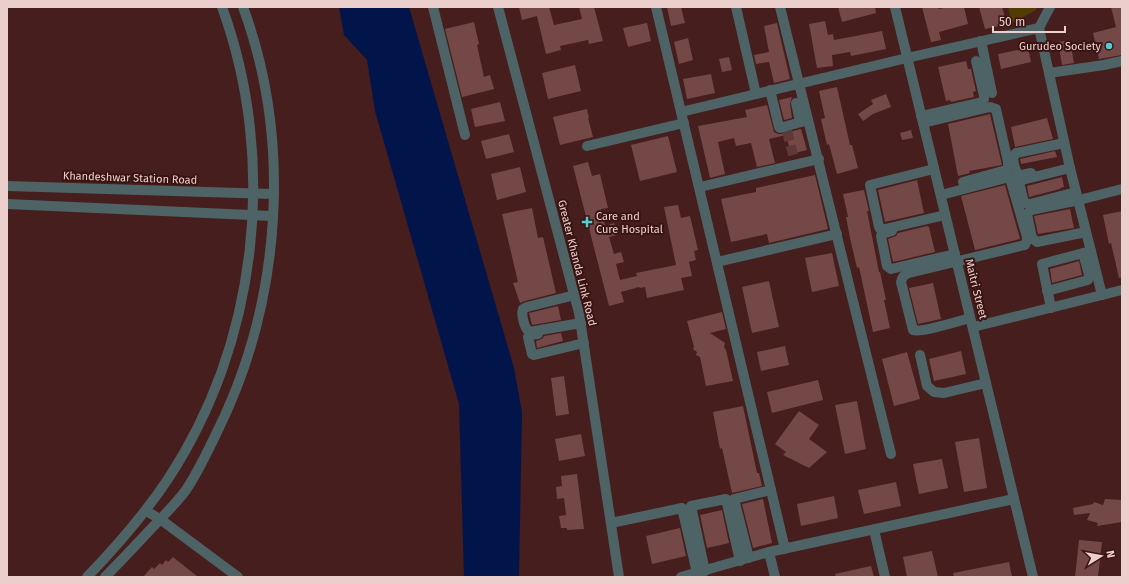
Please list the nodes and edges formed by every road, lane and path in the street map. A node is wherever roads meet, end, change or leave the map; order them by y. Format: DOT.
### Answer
graph roads {
  1 [pos="222,7"];
  2 [pos="243,7"];
  3 [pos="434,7"];
  4 [pos="498,7"];
  5 [pos="656,7"];
  6 [pos="736,7"];
  7 [pos="780,7"];
  8 [pos="896,7"];
  9 [pos="1050,7"];
  10 [pos="1039,28"];
  11 [pos="981,41"];
  12 [pos="907,58"];
  13 [pos="976,61"];
  14 [pos="1122,61"];
  15 [pos="1049,73"];
  16 [pos="799,83"];
  17 [pos="770,90"];
  18 [pos="992,93"];
  19 [pos="756,94"];
  20 [pos="796,103"];
  21 [pos="681,112"];
  22 [pos="922,120"];
  23 [pos="806,122"];
  24 [pos="684,123"];
  25 [pos="1004,126"];
  26 [pos="787,131"];
  27 [pos="465,135"];
  28 [pos="1064,140"];
  29 [pos="587,146"];
  30 [pos="819,159"];
  31 [pos="1070,166"];
  32 [pos="934,169"];
  33 [pos="7,186"];
  34 [pos="700,187"];
  35 [pos="1122,189"];
  36 [pos="940,192"];
  37 [pos="253,193"];
  38 [pos="274,194"];
  39 [pos="1078,196"];
  40 [pos="7,204"];
  41 [pos="253,214"];
  42 [pos="273,216"];
  43 [pos="946,216"];
  44 [pos="1086,232"];
  45 [pos="836,234"];
  46 [pos="1087,252"];
  47 [pos="956,258"];
  48 [pos="717,262"];
  49 [pos="1122,290"];
  50 [pos="1047,291"];
  51 [pos="575,295"];
  52 [pos="1102,295"];
  53 [pos="1051,308"];
  54 [pos="971,322"];
  55 [pos="581,324"];
  56 [pos="584,343"];
  57 [pos="920,355"];
  58 [pos="986,382"];
  59 [pos="891,454"];
  60 [pos="771,490"];
  61 [pos="1014,499"];
  62 [pos="146,511"];
  63 [pos="160,519"];
  64 [pos="611,523"];
  65 [pos="874,530"];
  66 [pos="785,549"];
  67 [pos="769,552"];
  68 [pos="744,559"];
  69 [pos="701,572"];
  70 [pos="232,575"];
  71 [pos="87,577"];
  72 [pos="106,577"];
  73 [pos="619,577"];
  74 [pos="681,577"];
  75 [pos="775,577"];
  76 [pos="885,577"];
  77 [pos="1033,577"];
  1 -- 37 [label="street"];
  2 -- 38 [label="street"];
  3 -- 27 [label="street"];
  4 -- 51 [label="street, Greater Khanda Link Road"];
  5 -- 21 [label="street"];
  6 -- 19 [label="street"];
  7 -- 16 [label="street"];
  8 -- 12 [label="street, Maitri Street"];
  9 -- 10 [label="street"];
  10 -- 11 [label="street"];
  10 -- 15 [label="street"];
  11 -- 12 [label="street"];
  11 -- 18 [label="street"];
  12 -- 16 [label="street"];
  12 -- 22 [label="street, Maitri Street"];
  13 -- 22 [label="street"];
  14 -- 15 [label="street"];
  15 -- 28 [label="street"];
  16 -- 17 [label="street"];
  16 -- 23 [label="street"];
  17 -- 19 [label="street"];
  17 -- 23 [label="street"];
  19 -- 21 [label="street"];
  20 -- 23 [label="street"];
  21 -- 24 [label="street"];
  22 -- 32 [label="street, Maitri Street"];
  22 -- 36 [label="street"];
  23 -- 26 [label="street"];
  23 -- 30 [label="street"];
  24 -- 29 [label="street"];
  24 -- 34 [label="street"];
  25 -- 28 [label="street"];
  28 -- 31 [label="street"];
  28 -- 31 [label="street"];
  30 -- 34 [label="street"];
  30 -- 45 [label="street"];
  31 -- 39 [label="street"];
  31 -- 39 [label="street"];
  32 -- 36 [label="street, Maitri Street"];
  32 -- 43 [label="street"];
  33 -- 37 [label="street, Khandeshwar Station Road"];
  34 -- 48 [label="street"];
  35 -- 39 [label="street"];
  36 -- 43 [label="street, Maitri Street"];
  36 -- 47 [label="street"];
  37 -- 38 [label="street, Khandeshwar Station Road"];
  37 -- 41 [label="street"];
  38 -- 42 [label="street"];
  39 -- 44 [label="street"];
  39 -- 44 [label="street"];
  40 -- 41 [label="street"];
  41 -- 42 [label="street"];
  41 -- 62 [label="street"];
  42 -- 63 [label="street"];
  43 -- 47 [label="street, Maitri Street"];
  43 -- 47 [label="street"];
  44 -- 46 [label="street"];
  45 -- 48 [label="street"];
  45 -- 59 [label="street"];
  46 -- 50 [label="street"];
  46 -- 50 [label="street"];
  46 -- 52 [label="street"];
  47 -- 54 [label="street, Maitri Street"];
  47 -- 54 [label="street"];
  48 -- 60 [label="street"];
  49 -- 52 [label="street"];
  50 -- 53 [label="street"];
  51 -- 55 [label="street, Greater Khanda Link Road"];
  51 -- 55 [label="street"];
  52 -- 53 [label="street"];
  53 -- 54 [label="street"];
  54 -- 58 [label="street, Maitri Street"];
  55 -- 56 [label="street, Greater Khanda Link Road"];
  55 -- 56 [label="street"];
  56 -- 64 [label="street, Greater Khanda Link Road"];
  57 -- 58 [label="street"];
  58 -- 61 [label="street, Maitri Street"];
  60 -- 66 [label="street"];
  60 -- 68 [label="street"];
  61 -- 65 [label="street"];
  61 -- 77 [label="street, Maitri Street"];
  62 -- 63 [label="street"];
  62 -- 71 [label="street"];
  63 -- 70 [label="street"];
  63 -- 72 [label="street"];
  64 -- 69 [label="street"];
  64 -- 73 [label="street, Greater Khanda Link Road"];
  65 -- 66 [label="street"];
  65 -- 76 [label="street"];
  66 -- 67 [label="street"];
  67 -- 68 [label="street"];
  67 -- 75 [label="street"];
  68 -- 69 [label="street"];
  68 -- 69 [label="street"];
  69 -- 74 [label="street"];
}
